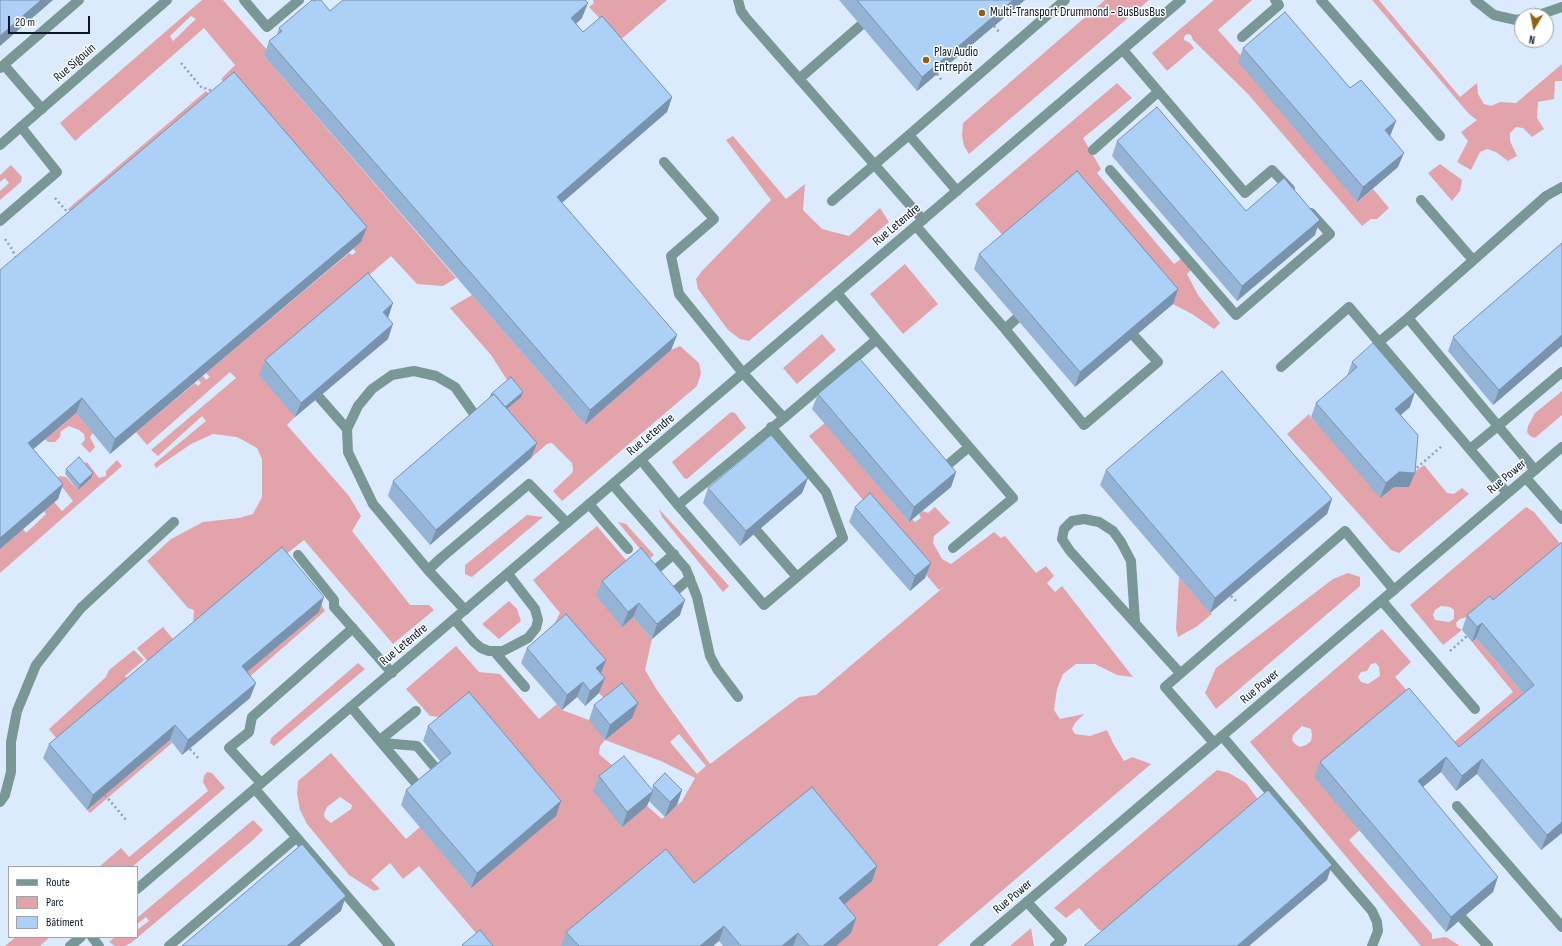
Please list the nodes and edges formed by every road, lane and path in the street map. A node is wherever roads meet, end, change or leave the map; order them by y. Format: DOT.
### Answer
graph roads {
  1 [pos="79,0"];
  2 [pos="167,0"];
  3 [pos="244,0"];
  4 [pos="299,0"];
  5 [pos="738,0"];
  6 [pos="1065,0"];
  7 [pos="1181,0"];
  8 [pos="1321,0"];
  9 [pos="1475,0"];
  10 [pos="1280,2"];
  11 [pos="1514,20"];
  12 [pos="861,25"];
  13 [pos="994,26"];
  14 [pos="998,31"];
  15 [pos="1242,37"];
  16 [pos="1123,50"];
  17 [pos="180,63"];
  18 [pos="2,67"];
  19 [pos="937,74"];
  20 [pos="799,79"];
  21 [pos="941,79"];
  22 [pos="1158,92"];
  23 [pos="216,97"];
  24 [pos="42,109"];
  25 [pos="20,127"];
  26 [pos="909,135"];
  27 [pos="1440,136"];
  28 [pos="0,145"];
  29 [pos="1093,150"];
  30 [pos="664,162"];
  31 [pos="874,165"];
  32 [pos="1110,170"];
  33 [pos="1562,187"];
  34 [pos="957,191"];
  35 [pos="1421,200"];
  36 [pos="832,201"];
  37 [pos="66,211"];
  38 [pos="73,219"];
  39 [pos="0,221"];
  40 [pos="920,223"];
  41 [pos="0,234"];
  42 [pos="1473,260"];
  43 [pos="20,263"];
  44 [pos="837,293"];
  45 [pos="1408,318"];
  46 [pos="1016,319"];
  47 [pos="1005,329"];
  48 [pos="1135,337"];
  49 [pos="876,340"];
  50 [pos="1379,342"];
  51 [pos="1281,367"];
  52 [pos="1562,372"];
  53 [pos="743,373"];
  54 [pos="320,397"];
  55 [pos="477,418"];
  56 [pos="784,418"];
  57 [pos="1498,426"];
  58 [pos="771,428"];
  59 [pos="347,429"];
  60 [pos="1457,433"];
  61 [pos="969,447"];
  62 [pos="1562,447"];
  63 [pos="1470,449"];
  64 [pos="641,460"];
  65 [pos="1535,470"];
  66 [pos="939,472"];
  67 [pos="1411,472"];
  68 [pos="1526,478"];
  69 [pos="613,485"];
  70 [pos="1507,493"];
  71 [pos="589,504"];
  72 [pos="678,504"];
  73 [pos="1562,519"];
  74 [pos="174,522"];
  75 [pos="567,523"];
  76 [pos="757,531"];
  77 [pos="953,548"];
  78 [pos="628,549"];
  79 [pos="674,554"];
  80 [pos="298,555"];
  81 [pos="428,570"];
  82 [pos="508,574"];
  83 [pos="647,577"];
  84 [pos="797,577"];
  85 [pos="690,578"];
  86 [pos="1394,590"];
  87 [pos="666,599"];
  88 [pos="1382,601"];
  89 [pos="466,610"];
  90 [pos="454,619"];
  91 [pos="1135,622"];
  92 [pos="353,628"];
  93 [pos="534,630"];
  94 [pos="541,638"];
  95 [pos="494,651"];
  96 [pos="392,672"];
  97 [pos="1180,674"];
  98 [pos="525,687"];
  99 [pos="738,697"];
  100 [pos="351,707"];
  101 [pos="1475,709"];
  102 [pos="416,711"];
  103 [pos="1222,736"];
  104 [pos="381,742"];
  105 [pos="1214,744"];
  106 [pos="190,749"];
  107 [pos="199,760"];
  108 [pos="439,772"];
  109 [pos="414,781"];
  110 [pos="258,786"];
  111 [pos="105,795"];
  112 [pos="0,802"];
  113 [pos="1458,806"];
  114 [pos="127,821"];
  115 [pos="296,838"];
  116 [pos="138,888"];
  117 [pos="1028,902"];
  118 [pos="1462,918"];
  119 [pos="1562,927"];
  120 [pos="80,938"];
  121 [pos="93,938"];
  122 [pos="70,946"];
  123 [pos="99,946"];
  124 [pos="169,946"];
  125 [pos="390,946"];
  126 [pos="975,946"];
  127 [pos="1055,946"];
  128 [pos="1372,946"];
  129 [pos="1488,946"];
  1 -- 18 [label="street"];
  2 -- 24 [label="street, Rue Sigouin"];
  3 -- 4 [label="street"];
  5 -- 20 [label="street"];
  6 -- 26 [label="street"];
  7 -- 16 [label="street, Rue Letendre"];
  8 -- 27 [label="street"];
  9 -- 11 [label="street"];
  10 -- 15 [label="street"];
  12 -- 20 [label="street"];
  13 -- 14 [label="path"];
  16 -- 22 [label="street"];
  16 -- 34 [label="street, Rue Letendre"];
  17 -- 23 [label="path"];
  18 -- 24 [label="street"];
  19 -- 21 [label="path"];
  20 -- 31 [label="street"];
  22 -- 29 [label="street"];
  22 -- 32 [label="street"];
  24 -- 25 [label="street, Rue Sigouin"];
  25 -- 28 [label="street, Rue Sigouin"];
  25 -- 39 [label="street"];
  26 -- 31 [label="street"];
  26 -- 34 [label="street"];
  30 -- 53 [label="street"];
  31 -- 36 [label="street"];
  31 -- 40 [label="street"];
  33 -- 42 [label="street"];
  34 -- 40 [label="street, Rue Letendre"];
  35 -- 42 [label="street"];
  37 -- 38 [label="path"];
  40 -- 44 [label="street, Rue Letendre"];
  40 -- 47 [label="street"];
  41 -- 43 [label="path"];
  42 -- 45 [label="street"];
  44 -- 49 [label="street"];
  44 -- 53 [label="street, Rue Letendre"];
  45 -- 50 [label="street"];
  45 -- 57 [label="street"];
  46 -- 47 [label="street"];
  47 -- 48 [label="street"];
  49 -- 56 [label="street"];
  49 -- 61 [label="street"];
  50 -- 51 [label="street"];
  50 -- 60 [label="street"];
  52 -- 57 [label="street"];
  53 -- 56 [label="street"];
  53 -- 64 [label="street, Rue Letendre"];
  54 -- 59 [label="street"];
  55 -- 59 [label="street"];
  56 -- 58 [label="street"];
  57 -- 63 [label="street"];
  57 -- 65 [label="street"];
  58 -- 72 [label="street"];
  58 -- 84 [label="street"];
  59 -- 81 [label="street"];
  60 -- 63 [label="street"];
  60 -- 67 [label="path"];
  61 -- 66 [label="street"];
  61 -- 77 [label="street"];
  62 -- 65 [label="street, Rue Power"];
  63 -- 70 [label="street"];
  64 -- 69 [label="street, Rue Letendre"];
  64 -- 72 [label="street"];
  65 -- 68 [label="street, Rue Power"];
  68 -- 70 [label="street, Rue Power"];
  68 -- 73 [label="street"];
  69 -- 71 [label="street, Rue Letendre"];
  69 -- 79 [label="street"];
  70 -- 86 [label="street, Rue Power"];
  71 -- 75 [label="street, Rue Letendre"];
  71 -- 78 [label="street"];
  72 -- 84 [label="street"];
  74 -- 112 [label="street"];
  75 -- 81 [label="street"];
  75 -- 82 [label="street, Rue Letendre"];
  76 -- 84 [label="street"];
  79 -- 83 [label="street"];
  79 -- 85 [label="street"];
  80 -- 92 [label="street"];
  81 -- 89 [label="street"];
  82 -- 89 [label="street, Rue Letendre"];
  82 -- 93 [label="street"];
  85 -- 87 [label="street"];
  85 -- 99 [label="street"];
  86 -- 88 [label="street, Rue Power"];
  86 -- 97 [label="street"];
  88 -- 101 [label="street"];
  88 -- 103 [label="street, Rue Power"];
  89 -- 90 [label="street, Rue Letendre"];
  90 -- 95 [label="street"];
  90 -- 96 [label="street, Rue Letendre"];
  91 -- 91 [label="street"];
  91 -- 97 [label="street"];
  92 -- 96 [label="street"];
  92 -- 110 [label="street"];
  93 -- 94 [label="street"];
  93 -- 95 [label="street"];
  95 -- 98 [label="street"];
  96 -- 100 [label="street, Rue Letendre"];
  97 -- 105 [label="street"];
  100 -- 104 [label="street"];
  100 -- 110 [label="street, Rue Letendre"];
  102 -- 104 [label="street"];
  103 -- 105 [label="street, Rue Power"];
  103 -- 128 [label="street"];
  104 -- 108 [label="street"];
  104 -- 109 [label="street"];
  105 -- 117 [label="street, Rue Power"];
  106 -- 107 [label="path"];
  110 -- 115 [label="street"];
  110 -- 116 [label="street, Rue Letendre"];
  111 -- 114 [label="path"];
  113 -- 119 [label="street"];
  115 -- 124 [label="street"];
  115 -- 125 [label="street"];
  117 -- 126 [label="street, Rue Power"];
  117 -- 127 [label="street"];
  118 -- 129 [label="street"];
  120 -- 122 [label="street"];
  121 -- 123 [label="street"];
}
